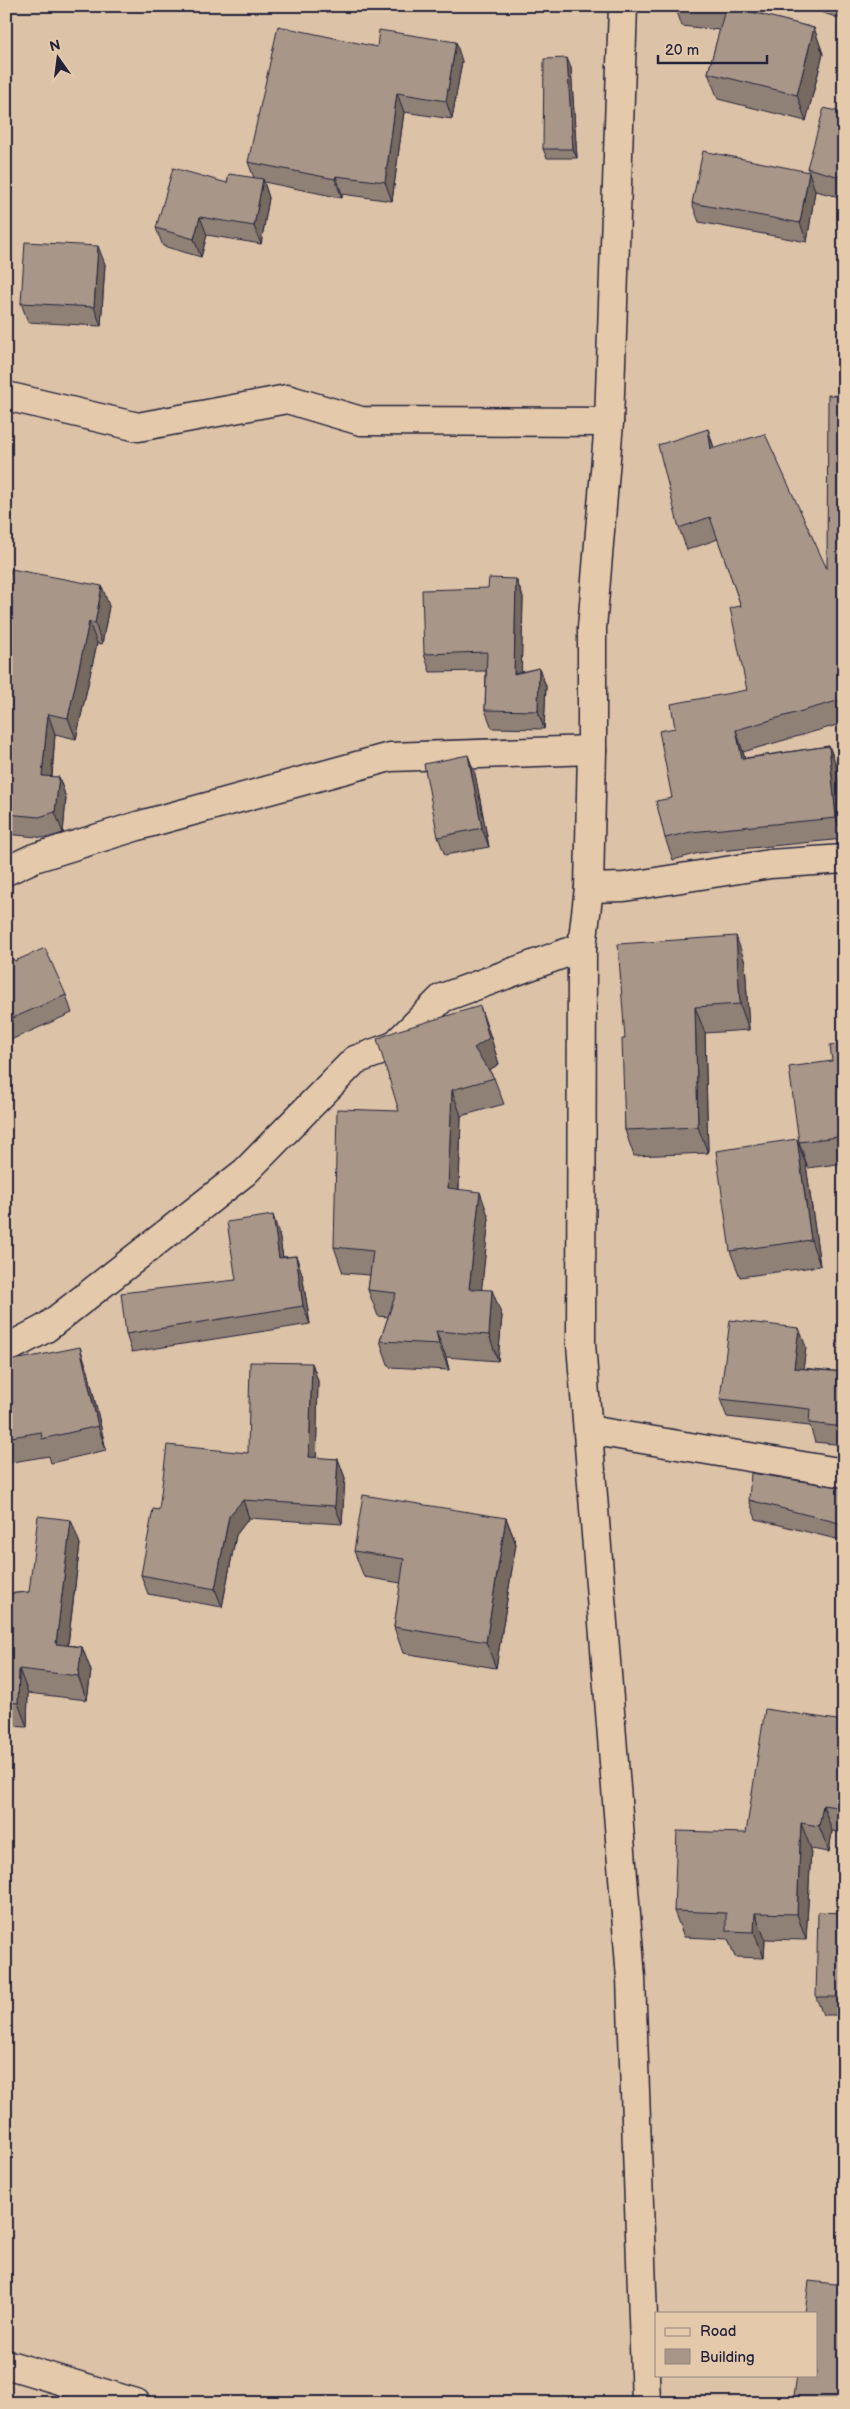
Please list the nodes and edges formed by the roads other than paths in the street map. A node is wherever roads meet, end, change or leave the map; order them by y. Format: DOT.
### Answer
graph roads {
  1 [pos="623,6"];
  2 [pos="6,396"];
  3 [pos="609,422"];
  4 [pos="592,750"];
  5 [pos="844,859"];
  6 [pos="6,871"];
  7 [pos="589,888"];
  8 [pos="582,947"];
  9 [pos="6,1349"];
  10 [pos="589,1430"];
  11 [pos="844,1473"];
  12 [pos="6,2364"];
  13 [pos="136,2403"];
  14 [pos="646,2403"];
  1 -- 3 [label="street"];
  2 -- 3 [label="street"];
  3 -- 4 [label="street"];
  4 -- 6 [label="street"];
  4 -- 7 [label="street"];
  5 -- 7 [label="street"];
  7 -- 8 [label="street"];
  8 -- 9 [label="street"];
  8 -- 10 [label="street"];
  10 -- 11 [label="street"];
  10 -- 14 [label="street"];
  12 -- 13 [label="street"];
}
